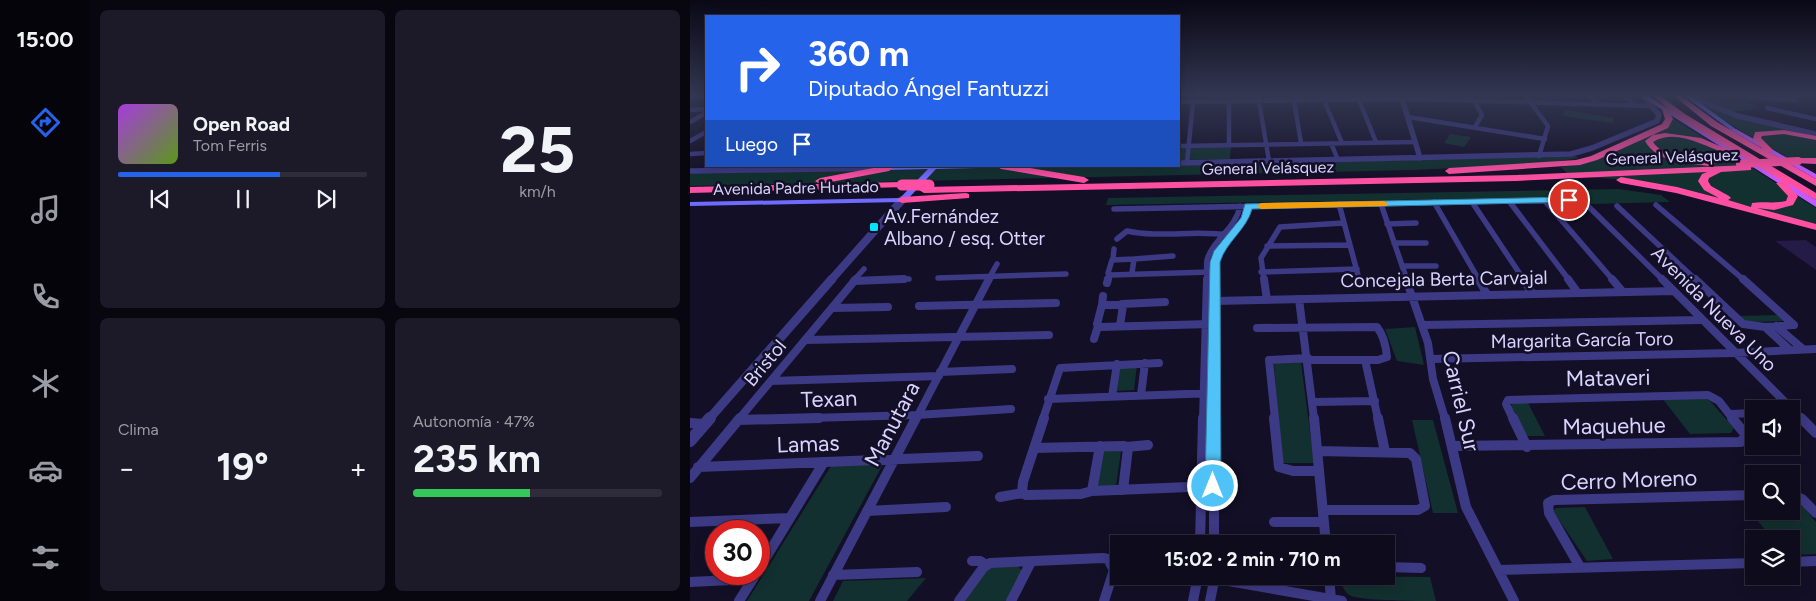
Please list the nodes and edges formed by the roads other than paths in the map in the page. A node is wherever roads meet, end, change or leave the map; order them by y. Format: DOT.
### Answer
graph roads {
  1 [pos="1191,123"];
  2 [pos="1229,123"];
  3 [pos="1263,123"];
  4 [pos="1298,123"];
  5 [pos="1334,123"];
  6 [pos="1369,123"];
  7 [pos="1410,123"];
  8 [pos="1449,123"];
  9 [pos="1477,123"];
  10 [pos="1546,123"];
  11 [pos="1653,123"];
  12 [pos="1667,123"];
  13 [pos="1684,123"];
  14 [pos="1694,123"];
  15 [pos="1713,123"];
  16 [pos="1724,123"];
  17 [pos="1767,123"];
  18 [pos="1475,127"];
  19 [pos="1734,130"];
  20 [pos="705,133"];
  21 [pos="1816,134"];
  22 [pos="1816,138"];
  23 [pos="1544,139"];
  24 [pos="690,141"];
  25 [pos="1376,142"];
  26 [pos="1415,142"];
  27 [pos="1332,143"];
  28 [pos="1342,143"];
  29 [pos="1266,144"];
  30 [pos="1301,144"];
  31 [pos="1189,145"];
  32 [pos="1229,145"];
  33 [pos="1180,146"];
  34 [pos="1769,150"];
  35 [pos="1731,152"];
  36 [pos="690,154"];
  37 [pos="705,154"];
  38 [pos="1539,156"];
  39 [pos="1420,158"];
  40 [pos="1338,160"];
  41 [pos="1269,161"];
  42 [pos="1816,161"];
  43 [pos="1180,163"];
  44 [pos="1187,163"];
  45 [pos="935,167"];
  46 [pos="1005,167"];
  47 [pos="1730,167"];
  48 [pos="889,168"];
  49 [pos="690,171"];
  50 [pos="1812,171"];
  51 [pos="1410,174"];
  52 [pos="1516,178"];
  53 [pos="1106,181"];
  54 [pos="1781,183"];
  55 [pos="927,187"];
  56 [pos="770,188"];
  57 [pos="900,188"];
  58 [pos="1035,188"];
  59 [pos="690,190"];
  60 [pos="690,195"];
  61 [pos="1816,197"];
  62 [pos="902,200"];
  63 [pos="1544,200"];
  64 [pos="1509,201"];
  65 [pos="1434,202"];
  66 [pos="1472,202"];
  67 [pos="690,204"];
  68 [pos="1339,204"];
  69 [pos="1380,204"];
  70 [pos="1816,204"];
  71 [pos="1656,205"];
  72 [pos="1244,206"];
  73 [pos="1617,206"];
  74 [pos="1114,209"];
  75 [pos="1343,223"];
  76 [pos="1416,223"];
  77 [pos="1387,224"];
  78 [pos="1816,226"];
  79 [pos="1228,235"];
  80 [pos="1117,239"];
  81 [pos="1426,243"];
  82 [pos="1394,244"];
  83 [pos="1349,245"];
  84 [pos="1267,246"];
  85 [pos="1114,249"];
  86 [pos="1173,256"];
  87 [pos="1113,259"];
  88 [pos="1134,259"];
  89 [pos="997,264"];
  90 [pos="1402,266"];
  91 [pos="1436,266"];
  92 [pos="864,268"];
  93 [pos="1211,272"];
  94 [pos="1261,272"];
  95 [pos="1132,273"];
  96 [pos="1066,274"];
  97 [pos="1110,274"];
  98 [pos="991,277"];
  99 [pos="938,278"];
  100 [pos="909,279"];
  101 [pos="854,281"];
  102 [pos="1107,283"];
  103 [pos="1673,291"];
  104 [pos="1623,292"];
  105 [pos="1532,293"];
  106 [pos="1578,293"];
  107 [pos="1487,294"];
  108 [pos="1413,295"];
  109 [pos="1103,296"];
  110 [pos="1299,299"];
  111 [pos="1267,300"];
  112 [pos="1215,301"];
  113 [pos="1165,302"];
  114 [pos="1056,303"];
  115 [pos="1122,304"];
  116 [pos="1102,305"];
  117 [pos="919,306"];
  118 [pos="976,306"];
  119 [pos="888,307"];
  120 [pos="832,308"];
  121 [pos="1701,320"];
  122 [pos="1205,324"];
  123 [pos="1215,324"];
  124 [pos="1423,325"];
  125 [pos="1098,326"];
  126 [pos="1120,326"];
  127 [pos="1776,326"];
  128 [pos="1304,327"];
  129 [pos="1766,327"];
  130 [pos="1257,328"];
  131 [pos="1049,335"];
  132 [pos="959,337"];
  133 [pos="1094,339"];
  134 [pos="805,340"];
  135 [pos="1803,349"];
  136 [pos="1816,349"];
  137 [pos="1790,350"];
  138 [pos="1734,353"];
  139 [pos="1308,359"];
  140 [pos="1431,359"];
  141 [pos="1365,360"];
  142 [pos="1159,362"];
  143 [pos="1117,364"];
  144 [pos="1145,364"];
  145 [pos="1012,369"];
  146 [pos="940,374"];
  147 [pos="771,381"];
  148 [pos="1214,392"];
  149 [pos="1203,393"];
  150 [pos="1141,395"];
  151 [pos="1112,396"];
  152 [pos="1048,399"];
  153 [pos="1780,400"];
  154 [pos="1374,401"];
  155 [pos="1313,402"];
  156 [pos="1011,409"];
  157 [pos="1731,414"];
  158 [pos="1745,414"];
  159 [pos="917,415"];
  160 [pos="1800,419"];
  161 [pos="738,420"];
  162 [pos="690,423"];
  163 [pos="704,424"];
  164 [pos="1816,433"];
  165 [pos="690,441"];
  166 [pos="1148,445"];
  167 [pos="1100,446"];
  168 [pos="1453,446"];
  169 [pos="1126,447"];
  170 [pos="1527,447"];
  171 [pos="1034,448"];
  172 [pos="1318,451"];
  173 [pos="1385,452"];
  174 [pos="978,456"];
  175 [pos="894,460"];
  176 [pos="824,462"];
  177 [pos="698,467"];
  178 [pos="1320,471"];
  179 [pos="690,478"];
  180 [pos="1201,486"];
  181 [pos="1213,486"];
  182 [pos="1123,490"];
  183 [pos="1092,491"];
  184 [pos="1022,493"];
  185 [pos="1745,495"];
  186 [pos="1000,497"];
  187 [pos="1800,498"];
  188 [pos="946,507"];
  189 [pos="1323,510"];
  190 [pos="867,511"];
  191 [pos="1816,512"];
  192 [pos="790,518"];
  193 [pos="690,522"];
  194 [pos="1274,522"];
  195 [pos="1324,522"];
  196 [pos="1200,535"];
  197 [pos="1214,535"];
  198 [pos="1325,535"];
  199 [pos="770,551"];
  200 [pos="1110,559"];
  201 [pos="972,561"];
  202 [pos="1816,561"];
  203 [pos="1031,562"];
  204 [pos="1800,562"];
  205 [pos="1745,563"];
  206 [pos="986,565"];
  207 [pos="1395,567"];
  208 [pos="1580,567"];
  209 [pos="1421,568"];
  210 [pos="1499,570"];
  211 [pos="917,572"];
  212 [pos="833,576"];
  213 [pos="705,580"];
  214 [pos="690,582"];
  215 [pos="1110,584"];
  216 [pos="749,585"];
  217 [pos="1197,585"];
  218 [pos="1213,585"];
  219 [pos="1247,585"];
  220 [pos="1332,585"];
  221 [pos="1301,597"];
  222 [pos="1337,600"];
  223 [pos="739,601"];
  224 [pos="820,601"];
  225 [pos="959,601"];
  226 [pos="1011,601"];
  227 [pos="1104,601"];
  228 [pos="1193,601"];
  229 [pos="1210,601"];
  230 [pos="1514,601"];
  1 -- 31 [label="street"];
  2 -- 32 [label="street"];
  3 -- 29 [label="street"];
  4 -- 30 [label="street"];
  5 -- 28 [label="street"];
  6 -- 25 [label="street"];
  7 -- 26 [label="street"];
  8 -- 18 [label="street"];
  9 -- 18 [label="street"];
  10 -- 23 [label="street"];
  11 -- 38 [label="street"];
  12 -- 51 [label="highway"];
  13 -- 35 [label="main road"];
  14 -- 61 [label="highway"];
  15 -- 50 [label="highway"];
  16 -- 19 [label="highway"];
  17 -- 21 [label="street"];
  18 -- 23 [label="street"];
  19 -- 34 [label="main road"];
  20 -- 24 [label="street"];
  22 -- 34 [label="highway"];
  23 -- 38 [label="street"];
  25 -- 26 [label="street"];
  25 -- 28 [label="street"];
  26 -- 39 [label="street"];
  27 -- 28 [label="street"];
  27 -- 30 [label="street"];
  27 -- 40 [label="street"];
  29 -- 30 [label="street"];
  29 -- 32 [label="street"];
  29 -- 41 [label="street"];
  31 -- 32 [label="street"];
  31 -- 33 [label="street"];
  31 -- 44 [label="street"];
  34 -- 50 [label="main road"];
  35 -- 47 [label="highway"];
  35 -- 54 [label="main road"];
  36 -- 37 [label="street"];
  38 -- 39 [label="street"];
  39 -- 40 [label="street"];
  40 -- 41 [label="street"];
  41 -- 44 [label="street"];
  42 -- 50 [label="highway, General Velásquez"];
  43 -- 44 [label="street"];
  45 -- 48 [label="main road"];
  45 -- 62 [label="main road"];
  46 -- 53 [label="highway"];
  47 -- 50 [label="highway, General Velásquez"];
  47 -- 51 [label="highway, General Velásquez"];
  47 -- 52 [label="highway, General Velásquez"];
  47 -- 54 [label="highway"];
  48 -- 49 [label="street"];
  48 -- 56 [label="highway"];
  51 -- 53 [label="highway, General Velásquez"];
  52 -- 58 [label="highway, General Velásquez"];
  52 -- 78 [label="highway"];
  53 -- 55 [label="highway, General Velásquez"];
  54 -- 70 [label="main road"];
  55 -- 57 [label="highway, General Velásquez"];
  55 -- 58 [label="highway, General Velásquez"];
  56 -- 57 [label="highway, General Velásquez"];
  56 -- 59 [label="highway, General Velásquez"];
  57 -- 60 [label="highway, General Velásquez"];
  58 -- 62 [label="highway"];
  62 -- 67 [label="main road, Avenida Padre Hurtado"];
  62 -- 163 [label="street"];
  63 -- 64 [label="street"];
  63 -- 103 [label="street, Avenida Nueva Uno"];
  63 -- 104 [label="street"];
  64 -- 66 [label="street"];
  64 -- 106 [label="street"];
  65 -- 66 [label="street"];
  65 -- 69 [label="street"];
  65 -- 107 [label="street"];
  66 -- 105 [label="street"];
  68 -- 69 [label="street"];
  68 -- 72 [label="street"];
  68 -- 75 [label="street"];
  69 -- 77 [label="street, Carriel Sur"];
  71 -- 127 [label="street"];
  72 -- 74 [label="street"];
  72 -- 79 [label="street"];
  73 -- 129 [label="street"];
  75 -- 83 [label="street"];
  75 -- 84 [label="street"];
  76 -- 77 [label="street"];
  77 -- 82 [label="street, Carriel Sur"];
  79 -- 80 [label="street"];
  79 -- 93 [label="street"];
  81 -- 82 [label="street"];
  82 -- 90 [label="street, Carriel Sur"];
  83 -- 84 [label="street"];
  83 -- 94 [label="street"];
  84 -- 94 [label="street"];
  85 -- 87 [label="street"];
  86 -- 88 [label="street"];
  87 -- 88 [label="street"];
  87 -- 97 [label="street"];
  88 -- 95 [label="street"];
  89 -- 98 [label="street, Manutara"];
  90 -- 91 [label="street"];
  90 -- 108 [label="street, Carriel Sur"];
  92 -- 101 [label="street, Bristol"];
  93 -- 95 [label="street"];
  93 -- 112 [label="street"];
  93 -- 122 [label="street"];
  94 -- 111 [label="street"];
  95 -- 97 [label="street"];
  96 -- 98 [label="street"];
  97 -- 102 [label="street"];
  98 -- 99 [label="street"];
  98 -- 118 [label="street, Manutara"];
  100 -- 101 [label="street"];
  101 -- 120 [label="street, Bristol"];
  103 -- 104 [label="street, Concejala Berta Carvajal"];
  103 -- 121 [label="street, Avenida Nueva Uno"];
  104 -- 106 [label="street, Concejala Berta Carvajal"];
  105 -- 106 [label="street, Concejala Berta Carvajal"];
  105 -- 107 [label="street, Concejala Berta Carvajal"];
  107 -- 108 [label="street, Concejala Berta Carvajal"];
  108 -- 110 [label="street, Concejala Berta Carvajal"];
  108 -- 124 [label="street, Carriel Sur"];
  109 -- 116 [label="street"];
  110 -- 111 [label="street, Concejala Berta Carvajal"];
  110 -- 128 [label="street"];
  111 -- 112 [label="street, Concejala Berta Carvajal"];
  112 -- 123 [label="street"];
  113 -- 115 [label="street"];
  114 -- 118 [label="street"];
  115 -- 116 [label="street"];
  115 -- 126 [label="street"];
  116 -- 125 [label="street"];
  117 -- 118 [label="street"];
  118 -- 132 [label="street, Manutara"];
  119 -- 120 [label="street"];
  120 -- 134 [label="street, Bristol"];
  121 -- 124 [label="street"];
  121 -- 138 [label="street, Avenida Nueva Uno"];
  122 -- 123 [label="street"];
  122 -- 126 [label="street"];
  122 -- 149 [label="street"];
  123 -- 148 [label="street"];
  124 -- 140 [label="street, Carriel Sur"];
  125 -- 126 [label="street"];
  125 -- 133 [label="street"];
  127 -- 129 [label="street"];
  127 -- 135 [label="street"];
  128 -- 130 [label="street"];
  128 -- 139 [label="street"];
  128 -- 141 [label="street"];
  129 -- 137 [label="street"];
  131 -- 132 [label="street"];
  132 -- 134 [label="street"];
  132 -- 146 [label="street, Manutara"];
  134 -- 147 [label="street, Bristol"];
  135 -- 136 [label="street, Margarita García Toro"];
  135 -- 137 [label="street, Margarita García Toro"];
  137 -- 138 [label="street, Margarita García Toro"];
  138 -- 140 [label="street, Margarita García Toro"];
  138 -- 153 [label="street, Avenida Nueva Uno"];
  139 -- 141 [label="street"];
  139 -- 155 [label="street"];
  139 -- 178 [label="street"];
  140 -- 168 [label="street, Carriel Sur"];
  141 -- 154 [label="street"];
  142 -- 144 [label="street"];
  143 -- 144 [label="street"];
  143 -- 151 [label="street"];
  143 -- 152 [label="street"];
  144 -- 150 [label="street"];
  145 -- 146 [label="street"];
  146 -- 147 [label="street"];
  146 -- 159 [label="street, Manutara"];
  147 -- 161 [label="street, Bristol"];
  148 -- 149 [label="street"];
  148 -- 181 [label="street"];
  149 -- 150 [label="street"];
  149 -- 180 [label="street"];
  150 -- 151 [label="street"];
  151 -- 152 [label="street"];
  152 -- 171 [label="street"];
  154 -- 155 [label="street"];
  154 -- 173 [label="street"];
  155 -- 172 [label="street"];
  156 -- 159 [label="street, Texan"];
  157 -- 158 [label="street"];
  157 -- 170 [label="street, Maquehue"];
  157 -- 170 [label="street, Mataveri"];
  159 -- 161 [label="street, Texan"];
  159 -- 175 [label="street, Manutara"];
  160 -- 164 [label="street, Avenida Nueva Uno"];
  161 -- 177 [label="street, Bristol"];
  162 -- 163 [label="street"];
  163 -- 165 [label="street"];
  166 -- 169 [label="street"];
  167 -- 169 [label="street"];
  167 -- 171 [label="street"];
  167 -- 183 [label="street"];
  168 -- 170 [label="street, Maquehue"];
  168 -- 210 [label="street, Carriel Sur"];
  169 -- 182 [label="street"];
  171 -- 184 [label="street"];
  172 -- 173 [label="street"];
  172 -- 178 [label="street"];
  173 -- 189 [label="street"];
  174 -- 175 [label="street, Lamas"];
  175 -- 176 [label="street, Lamas"];
  175 -- 190 [label="street, Manutara"];
  176 -- 177 [label="street, Lamas"];
  176 -- 192 [label="street"];
  177 -- 179 [label="street, Bristol"];
  178 -- 189 [label="street"];
  180 -- 181 [label="street"];
  180 -- 182 [label="street"];
  180 -- 196 [label="street"];
  181 -- 197 [label="street"];
  182 -- 183 [label="street"];
  183 -- 184 [label="street"];
  184 -- 186 [label="street"];
  185 -- 208 [label="street, Cerro Moreno"];
  187 -- 191 [label="street"];
  188 -- 190 [label="street"];
  189 -- 195 [label="street"];
  190 -- 212 [label="street, Manutara"];
  192 -- 193 [label="street"];
  192 -- 199 [label="street"];
  194 -- 195 [label="street"];
  195 -- 198 [label="street"];
  200 -- 203 [label="street"];
  201 -- 206 [label="street"];
  202 -- 204 [label="street"];
  203 -- 206 [label="street"];
  203 -- 226 [label="street"];
  205 -- 208 [label="street"];
  206 -- 225 [label="street"];
  207 -- 209 [label="street"];
  208 -- 210 [label="street"];
  210 -- 230 [label="street, Carriel Sur"];
  211 -- 212 [label="street"];
  212 -- 224 [label="street, Manutara"];
  213 -- 214 [label="street"];
  215 -- 227 [label="street"];
  216 -- 223 [label="street"];
  217 -- 228 [label="street"];
  218 -- 229 [label="street"];
  219 -- 221 [label="street"];
  220 -- 222 [label="street"];
  221 -- 222 [label="street"];
}
